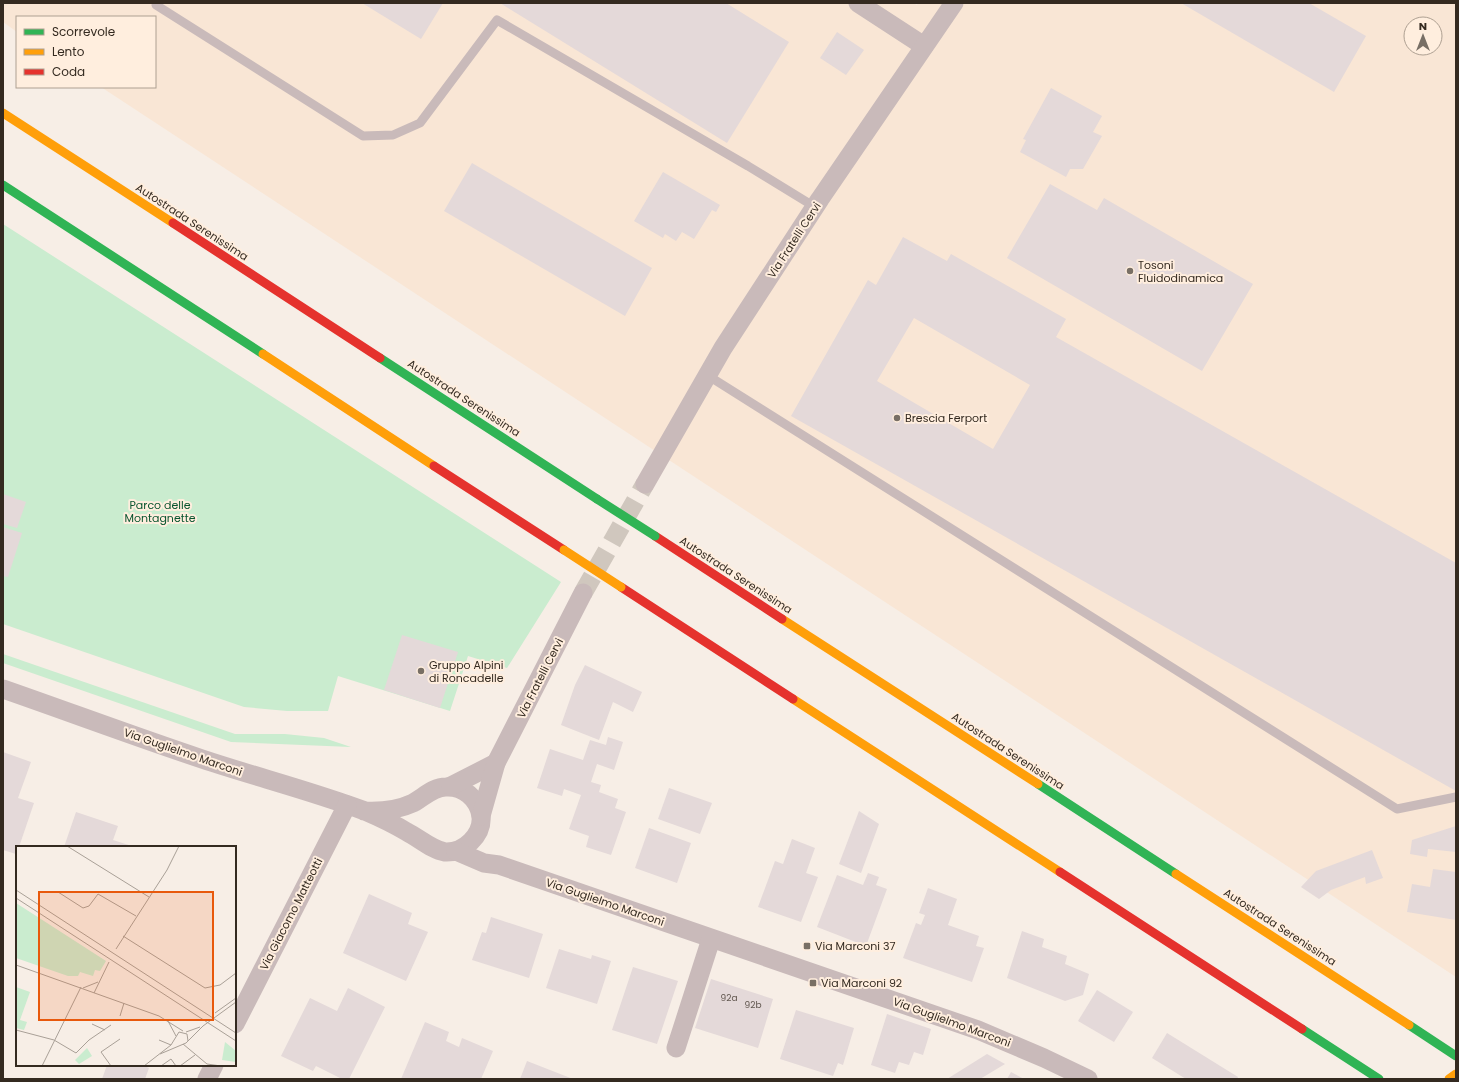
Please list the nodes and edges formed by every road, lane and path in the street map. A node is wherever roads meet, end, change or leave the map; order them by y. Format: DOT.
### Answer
graph roads {
  1 [pos="858,3"];
  2 [pos="954,3"];
  3 [pos="156,5"];
  4 [pos="924,46"];
  5 [pos="3,113"];
  6 [pos="3,186"];
  7 [pos="815,207"];
  8 [pos="707,375"];
  9 [pos="645,484"];
  10 [pos="584,593"];
  11 [pos="3,689"];
  12 [pos="496,763"];
  13 [pos="451,786"];
  14 [pos="424,796"];
  15 [pos="1456,797"];
  16 [pos="346,805"];
  17 [pos="364,811"];
  18 [pos="479,824"];
  19 [pos="425,842"];
  20 [pos="456,851"];
  21 [pos="499,865"];
  22 [pos="711,938"];
  23 [pos="236,1022"];
  24 [pos="676,1048"];
  25 [pos="1456,1056"];
  26 [pos="214,1066"];
  27 [pos="1456,1074"];
  28 [pos="1081,1077"];
  29 [pos="207,1079"];
  30 [pos="1379,1079"];
  31 [pos="1449,1079"];
  1 -- 4 [label="street"];
  2 -- 4 [label="street, Via Fratelli Cervi"];
  3 -- 7 [label="lane"];
  4 -- 7 [label="street, Via Fratelli Cervi"];
  5 -- 25 [label="main road, Autostrada Serenissima, bridge"];
  6 -- 30 [label="main road, bridge"];
  7 -- 8 [label="street, Via Fratelli Cervi"];
  8 -- 9 [label="street, Via Fratelli Cervi"];
  8 -- 15 [label="lane"];
  10 -- 12 [label="street, Via Fratelli Cervi"];
  11 -- 16 [label="street, Via Guglielmo Marconi"];
  12 -- 13 [label="street"];
  12 -- 18 [label="street, Via Fratelli Cervi"];
  13 -- 14 [label="street, Via Guglielmo Marconi"];
  13 -- 18 [label="street"];
  14 -- 17 [label="street, Via Guglielmo Marconi"];
  14 -- 19 [label="street"];
  16 -- 17 [label="street, Via Guglielmo Marconi"];
  16 -- 23 [label="street, Via Giacomo Matteotti"];
  17 -- 19 [label="street, Via Guglielmo Marconi"];
  18 -- 20 [label="street"];
  18 -- 21 [label="street"];
  19 -- 20 [label="street, Via Guglielmo Marconi"];
  20 -- 21 [label="street, Via Guglielmo Marconi"];
  21 -- 22 [label="street, Via Guglielmo Marconi"];
  22 -- 24 [label="street"];
  22 -- 28 [label="street, Via Guglielmo Marconi"];
  26 -- 29 [label="street"];
  27 -- 31 [label="main road"];
}
